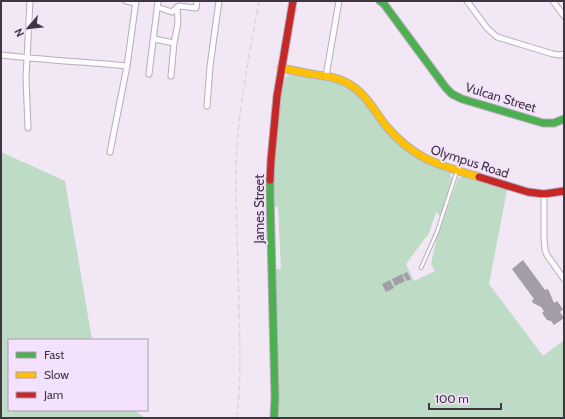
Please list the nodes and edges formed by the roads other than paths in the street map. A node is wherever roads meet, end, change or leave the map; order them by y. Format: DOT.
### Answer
graph roads {
  1 [pos="30,1"];
  2 [pos="126,1"];
  3 [pos="158,1"];
  4 [pos="197,1"];
  5 [pos="219,1"];
  6 [pos="293,1"];
  7 [pos="339,1"];
  8 [pos="380,1"];
  9 [pos="467,1"];
  10 [pos="553,1"];
  11 [pos="136,2"];
  12 [pos="178,5"];
  13 [pos="157,7"];
  14 [pos="564,16"];
  15 [pos="154,39"];
  16 [pos="174,43"];
  17 [pos="564,54"];
  18 [pos="1,55"];
  19 [pos="27,58"];
  20 [pos="127,66"];
  21 [pos="282,68"];
  22 [pos="149,74"];
  23 [pos="171,76"];
  24 [pos="326,76"];
  25 [pos="207,106"];
  26 [pos="564,120"];
  27 [pos="28,128"];
  28 [pos="110,152"];
  29 [pos="458,171"];
  30 [pos="564,191"];
  31 [pos="544,194"];
  32 [pos="421,268"];
  33 [pos="564,279"];
  34 [pos="274,418"];
  1 -- 19 [label="street"];
  2 -- 11 [label="street"];
  3 -- 13 [label="street"];
  4 -- 12 [label="street"];
  5 -- 25 [label="street"];
  6 -- 21 [label="street, James Street"];
  7 -- 24 [label="street"];
  8 -- 26 [label="street, Vulcan Street"];
  9 -- 17 [label="street"];
  10 -- 14 [label="street"];
  11 -- 20 [label="street"];
  12 -- 13 [label="street"];
  12 -- 16 [label="street"];
  13 -- 15 [label="street"];
  15 -- 16 [label="street"];
  15 -- 22 [label="street"];
  16 -- 23 [label="street"];
  18 -- 19 [label="street"];
  19 -- 20 [label="street"];
  19 -- 27 [label="street"];
  20 -- 28 [label="street"];
  21 -- 24 [label="street, Olympus Road"];
  21 -- 34 [label="street, James Street"];
  24 -- 29 [label="street, Olympus Road"];
  29 -- 31 [label="street, Olympus Road"];
  29 -- 32 [label="lane"];
  30 -- 31 [label="street, Olympus Road"];
  31 -- 33 [label="street"];
}
